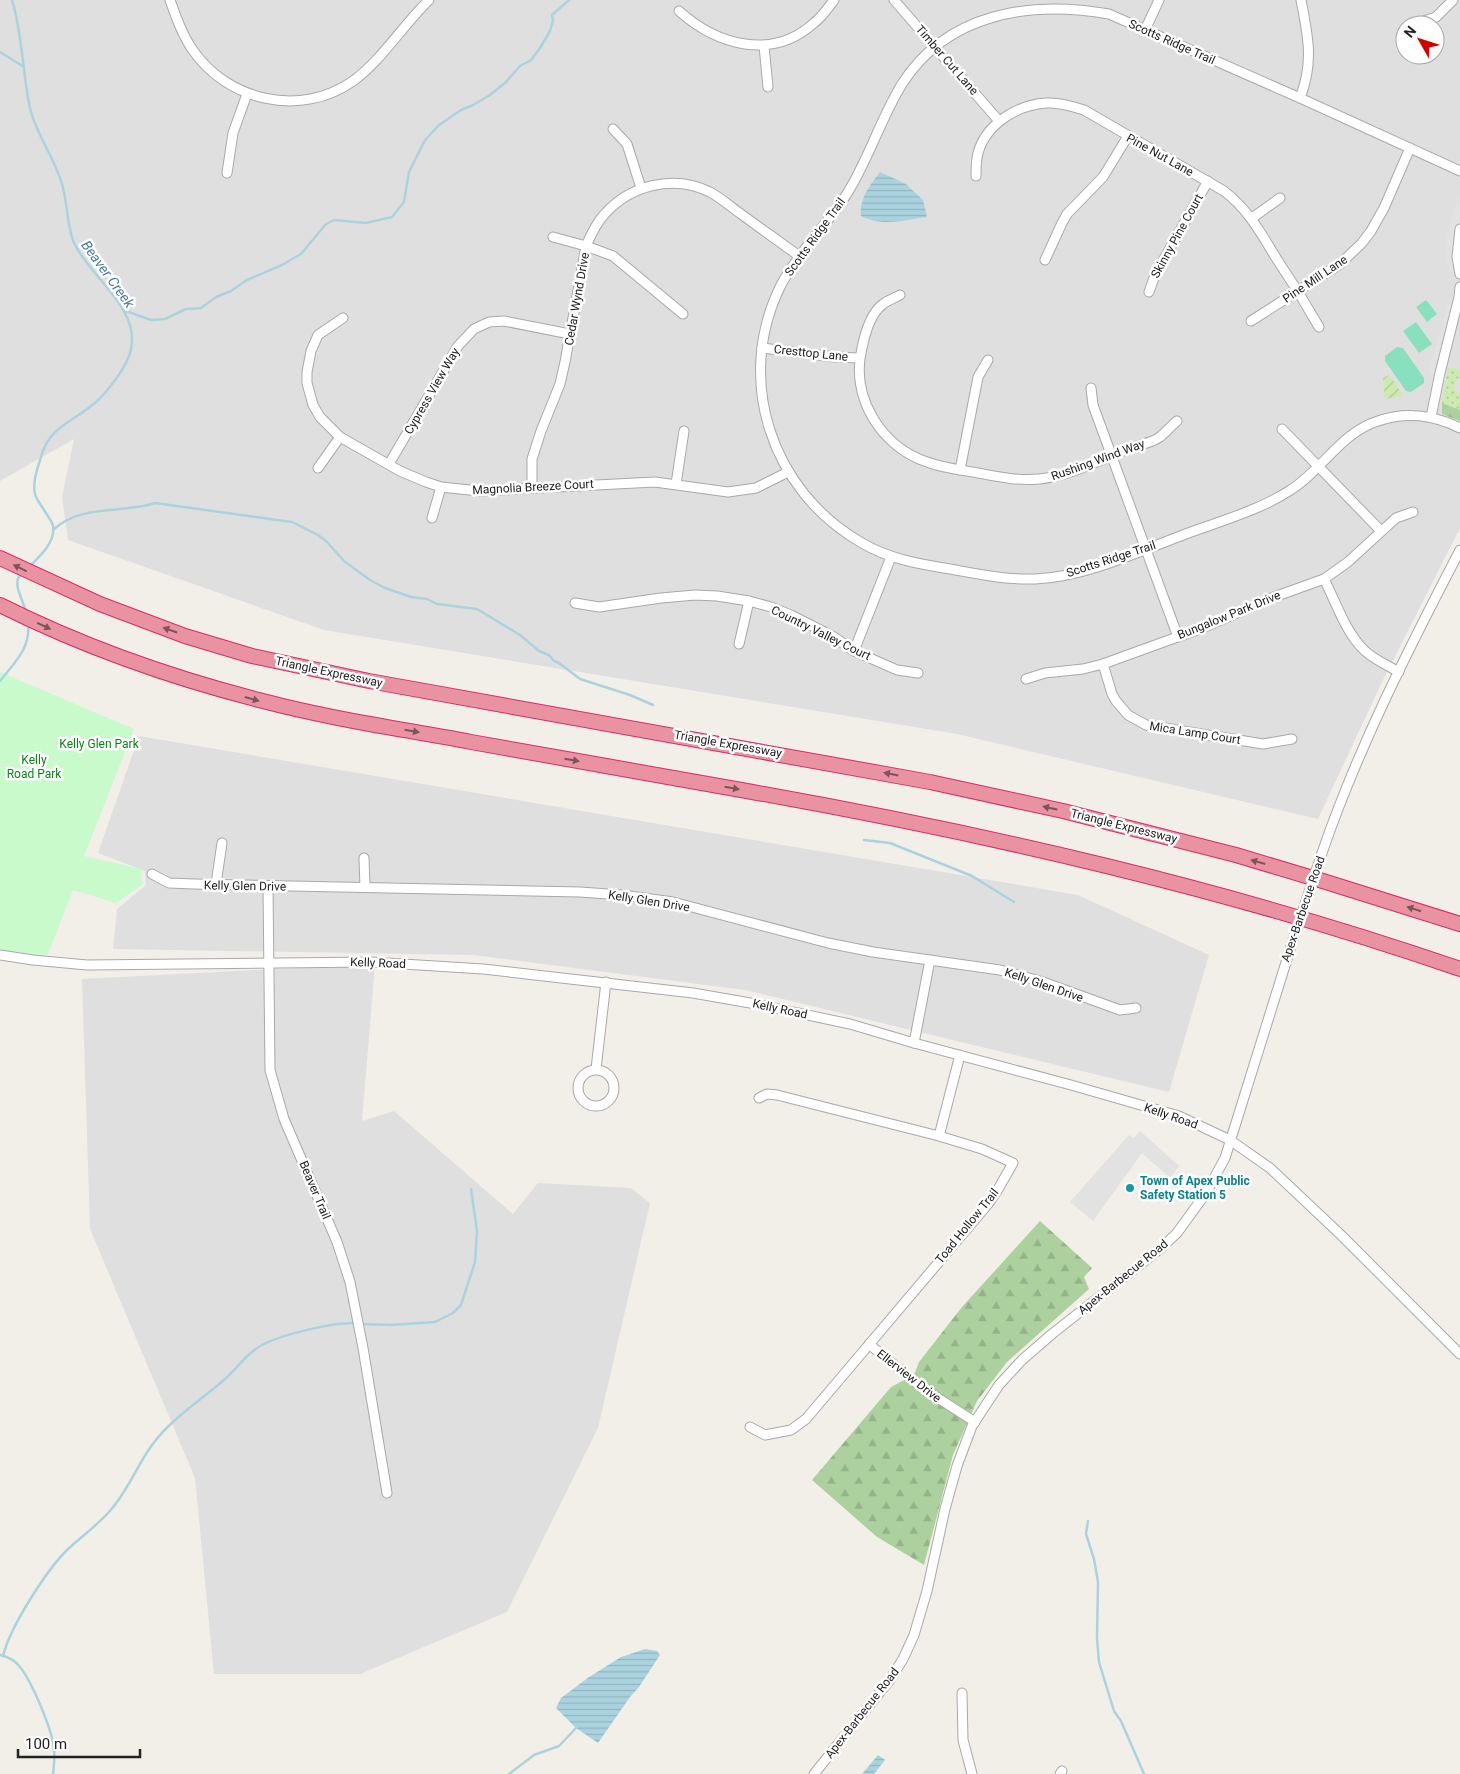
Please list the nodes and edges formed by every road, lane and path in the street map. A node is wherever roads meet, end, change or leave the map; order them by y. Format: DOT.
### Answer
graph roads {
  1 [pos="170,0"];
  2 [pos="429,0"];
  3 [pos="834,0"];
  4 [pos="894,0"];
  5 [pos="1159,0"];
  6 [pos="1301,0"];
  7 [pos="1453,0"];
  8 [pos="679,11"];
  9 [pos="1438,15"];
  10 [pos="1145,30"];
  11 [pos="764,46"];
  12 [pos="935,47"];
  13 [pos="768,87"];
  14 [pos="247,94"];
  15 [pos="1300,98"];
  16 [pos="999,121"];
  17 [pos="613,129"];
  18 [pos="1128,136"];
  19 [pos="1410,148"];
  20 [pos="1460,171"];
  21 [pos="226,173"];
  22 [pos="976,176"];
  23 [pos="1208,181"];
  24 [pos="641,188"];
  25 [pos="1280,198"];
  26 [pos="1252,218"];
  27 [pos="1460,229"];
  28 [pos="553,237"];
  29 [pos="586,246"];
  30 [pos="799,256"];
  31 [pos="1045,260"];
  32 [pos="1460,274"];
  33 [pos="1460,288"];
  34 [pos="1298,290"];
  35 [pos="1149,292"];
  36 [pos="900,296"];
  37 [pos="683,314"];
  38 [pos="343,318"];
  39 [pos="1251,321"];
  40 [pos="1319,327"];
  41 [pos="570,334"];
  42 [pos="762,348"];
  43 [pos="859,358"];
  44 [pos="988,360"];
  45 [pos="1091,388"];
  46 [pos="1431,417"];
  47 [pos="1176,421"];
  48 [pos="1460,428"];
  49 [pos="1282,429"];
  50 [pos="684,431"];
  51 [pos="340,437"];
  52 [pos="1111,456"];
  53 [pos="389,464"];
  54 [pos="1318,467"];
  55 [pos="318,468"];
  56 [pos="960,470"];
  57 [pos="788,472"];
  58 [pos="676,484"];
  59 [pos="441,487"];
  60 [pos="532,488"];
  61 [pos="1413,512"];
  62 [pos="432,518"];
  63 [pos="1381,531"];
  64 [pos="1146,549"];
  65 [pos="1460,550"];
  66 [pos="891,557"];
  67 [pos="0,558"];
  68 [pos="1324,578"];
  69 [pos="749,601"];
  70 [pos="575,603"];
  71 [pos="0,605"];
  72 [pos="1178,637"];
  73 [pos="739,644"];
  74 [pos="854,651"];
  75 [pos="1103,664"];
  76 [pos="1399,672"];
  77 [pos="918,673"];
  78 [pos="1026,679"];
  79 [pos="1292,739"];
  80 [pos="222,843"];
  81 [pos="364,858"];
  82 [pos="152,874"];
  83 [pos="216,884"];
  84 [pos="268,886"];
  85 [pos="365,887"];
  86 [pos="1460,924"];
  87 [pos="0,955"];
  88 [pos="930,960"];
  89 [pos="269,962"];
  90 [pos="1460,969"];
  91 [pos="606,982"];
  92 [pos="1136,1008"];
  93 [pos="914,1043"];
  94 [pos="960,1055"];
  95 [pos="596,1069"];
  96 [pos="759,1098"];
  97 [pos="939,1136"];
  98 [pos="1230,1140"];
  99 [pos="869,1344"];
  100 [pos="1460,1354"];
  101 [pos="975,1422"];
  102 [pos="750,1427"];
  103 [pos="387,1493"];
  104 [pos="962,1693"];
  105 [pos="814,1774"];
  106 [pos="972,1774"];
  1 -- 14 [label="street"];
  2 -- 14 [label="street"];
  3 -- 11 [label="street"];
  4 -- 12 [label="street, Timber Cut Lane"];
  5 -- 10 [label="street"];
  6 -- 15 [label="street"];
  7 -- 9 [label="street"];
  8 -- 11 [label="street"];
  10 -- 12 [label="street, Scotts Ridge Trail"];
  10 -- 15 [label="street, Scotts Ridge Trail"];
  11 -- 13 [label="street"];
  12 -- 16 [label="street, Timber Cut Lane"];
  12 -- 30 [label="street, Scotts Ridge Trail"];
  14 -- 21 [label="street"];
  15 -- 19 [label="street, Scotts Ridge Trail"];
  16 -- 18 [label="street, Pine Nut Lane"];
  16 -- 22 [label="street, Pine Nut Lane"];
  17 -- 24 [label="street"];
  18 -- 23 [label="street, Pine Nut Lane"];
  18 -- 31 [label="street"];
  19 -- 20 [label="street, Scotts Ridge Trail"];
  19 -- 34 [label="street, Pine Mill Lane"];
  23 -- 26 [label="street, Pine Nut Lane"];
  23 -- 35 [label="street, Skinny Pine Court"];
  24 -- 29 [label="street, Cedar Wynd Drive"];
  24 -- 30 [label="street, Cedar Wynd Drive"];
  25 -- 26 [label="street"];
  26 -- 34 [label="street, Pine Nut Lane"];
  27 -- 32 [label="street"];
  28 -- 29 [label="street"];
  29 -- 37 [label="street"];
  29 -- 41 [label="street, Cedar Wynd Drive"];
  30 -- 42 [label="street, Scotts Ridge Trail"];
  33 -- 46 [label="street"];
  34 -- 39 [label="street, Pine Mill Lane"];
  34 -- 40 [label="street, Pine Nut Lane"];
  36 -- 43 [label="street, Rushing Wind Way"];
  38 -- 51 [label="street, Magnolia Breeze Court"];
  41 -- 53 [label="street, Cypress View Way"];
  41 -- 60 [label="street, Cedar Wynd Drive"];
  42 -- 43 [label="street, Cresttop Lane"];
  42 -- 57 [label="street, Scotts Ridge Trail"];
  43 -- 56 [label="street, Rushing Wind Way"];
  44 -- 56 [label="street"];
  45 -- 52 [label="street"];
  46 -- 48 [label="street, Scotts Ridge Trail"];
  46 -- 54 [label="street, Scotts Ridge Trail"];
  47 -- 52 [label="street, Rushing Wind Way"];
  49 -- 54 [label="street"];
  50 -- 58 [label="street"];
  51 -- 53 [label="street, Magnolia Breeze Court"];
  51 -- 55 [label="street"];
  52 -- 56 [label="street, Rushing Wind Way"];
  52 -- 64 [label="street"];
  53 -- 59 [label="street, Magnolia Breeze Court"];
  54 -- 63 [label="street"];
  54 -- 64 [label="street, Scotts Ridge Trail"];
  57 -- 58 [label="street, Magnolia Breeze Court"];
  57 -- 66 [label="street, Scotts Ridge Trail"];
  58 -- 60 [label="street, Magnolia Breeze Court"];
  59 -- 60 [label="street, Magnolia Breeze Court"];
  59 -- 62 [label="street"];
  61 -- 63 [label="street, Bungalow Park Drive"];
  63 -- 68 [label="street, Bungalow Park Drive"];
  64 -- 66 [label="street, Scotts Ridge Trail"];
  64 -- 72 [label="street"];
  65 -- 76 [label="street, Apex-Barbecue Road"];
  66 -- 74 [label="street"];
  86 -- 67 [label="highway, Triangle Expressway, one-way"];
  68 -- 72 [label="street, Bungalow Park Drive"];
  68 -- 76 [label="street"];
  69 -- 70 [label="street, Country Valley Court"];
  69 -- 73 [label="street"];
  69 -- 74 [label="street, Country Valley Court"];
  71 -- 90 [label="highway, one-way"];
  72 -- 75 [label="street, Bungalow Park Drive"];
  74 -- 77 [label="street, Country Valley Court"];
  75 -- 78 [label="street, Bungalow Park Drive"];
  75 -- 79 [label="street, Mica Lamp Court"];
  76 -- 98 [label="street, Apex-Barbecue Road, bridge"];
  80 -- 83 [label="street"];
  81 -- 85 [label="street"];
  82 -- 83 [label="street, Kelly Glen Drive"];
  83 -- 84 [label="street, Kelly Glen Drive"];
  84 -- 85 [label="street, Kelly Glen Drive"];
  84 -- 89 [label="street, Beaver Trail"];
  85 -- 88 [label="street, Kelly Glen Drive"];
  87 -- 89 [label="street, Kelly Road"];
  88 -- 92 [label="street, Kelly Glen Drive"];
  88 -- 93 [label="street"];
  89 -- 91 [label="street, Kelly Road"];
  89 -- 103 [label="street, Beaver Trail"];
  91 -- 93 [label="street, Kelly Road"];
  91 -- 95 [label="street"];
  93 -- 94 [label="street, Kelly Road"];
  94 -- 97 [label="street"];
  94 -- 98 [label="street, Kelly Road"];
  95 -- 95 [label="street"];
  96 -- 97 [label="street, Toad Hollow Trail"];
  97 -- 99 [label="street, Toad Hollow Trail"];
  98 -- 100 [label="street, Kelly Road"];
  98 -- 101 [label="street, Apex-Barbecue Road"];
  99 -- 101 [label="street, Ellerview Drive"];
  99 -- 102 [label="street, Toad Hollow Trail"];
  101 -- 105 [label="street, Apex-Barbecue Road"];
  104 -- 106 [label="street"];
}
